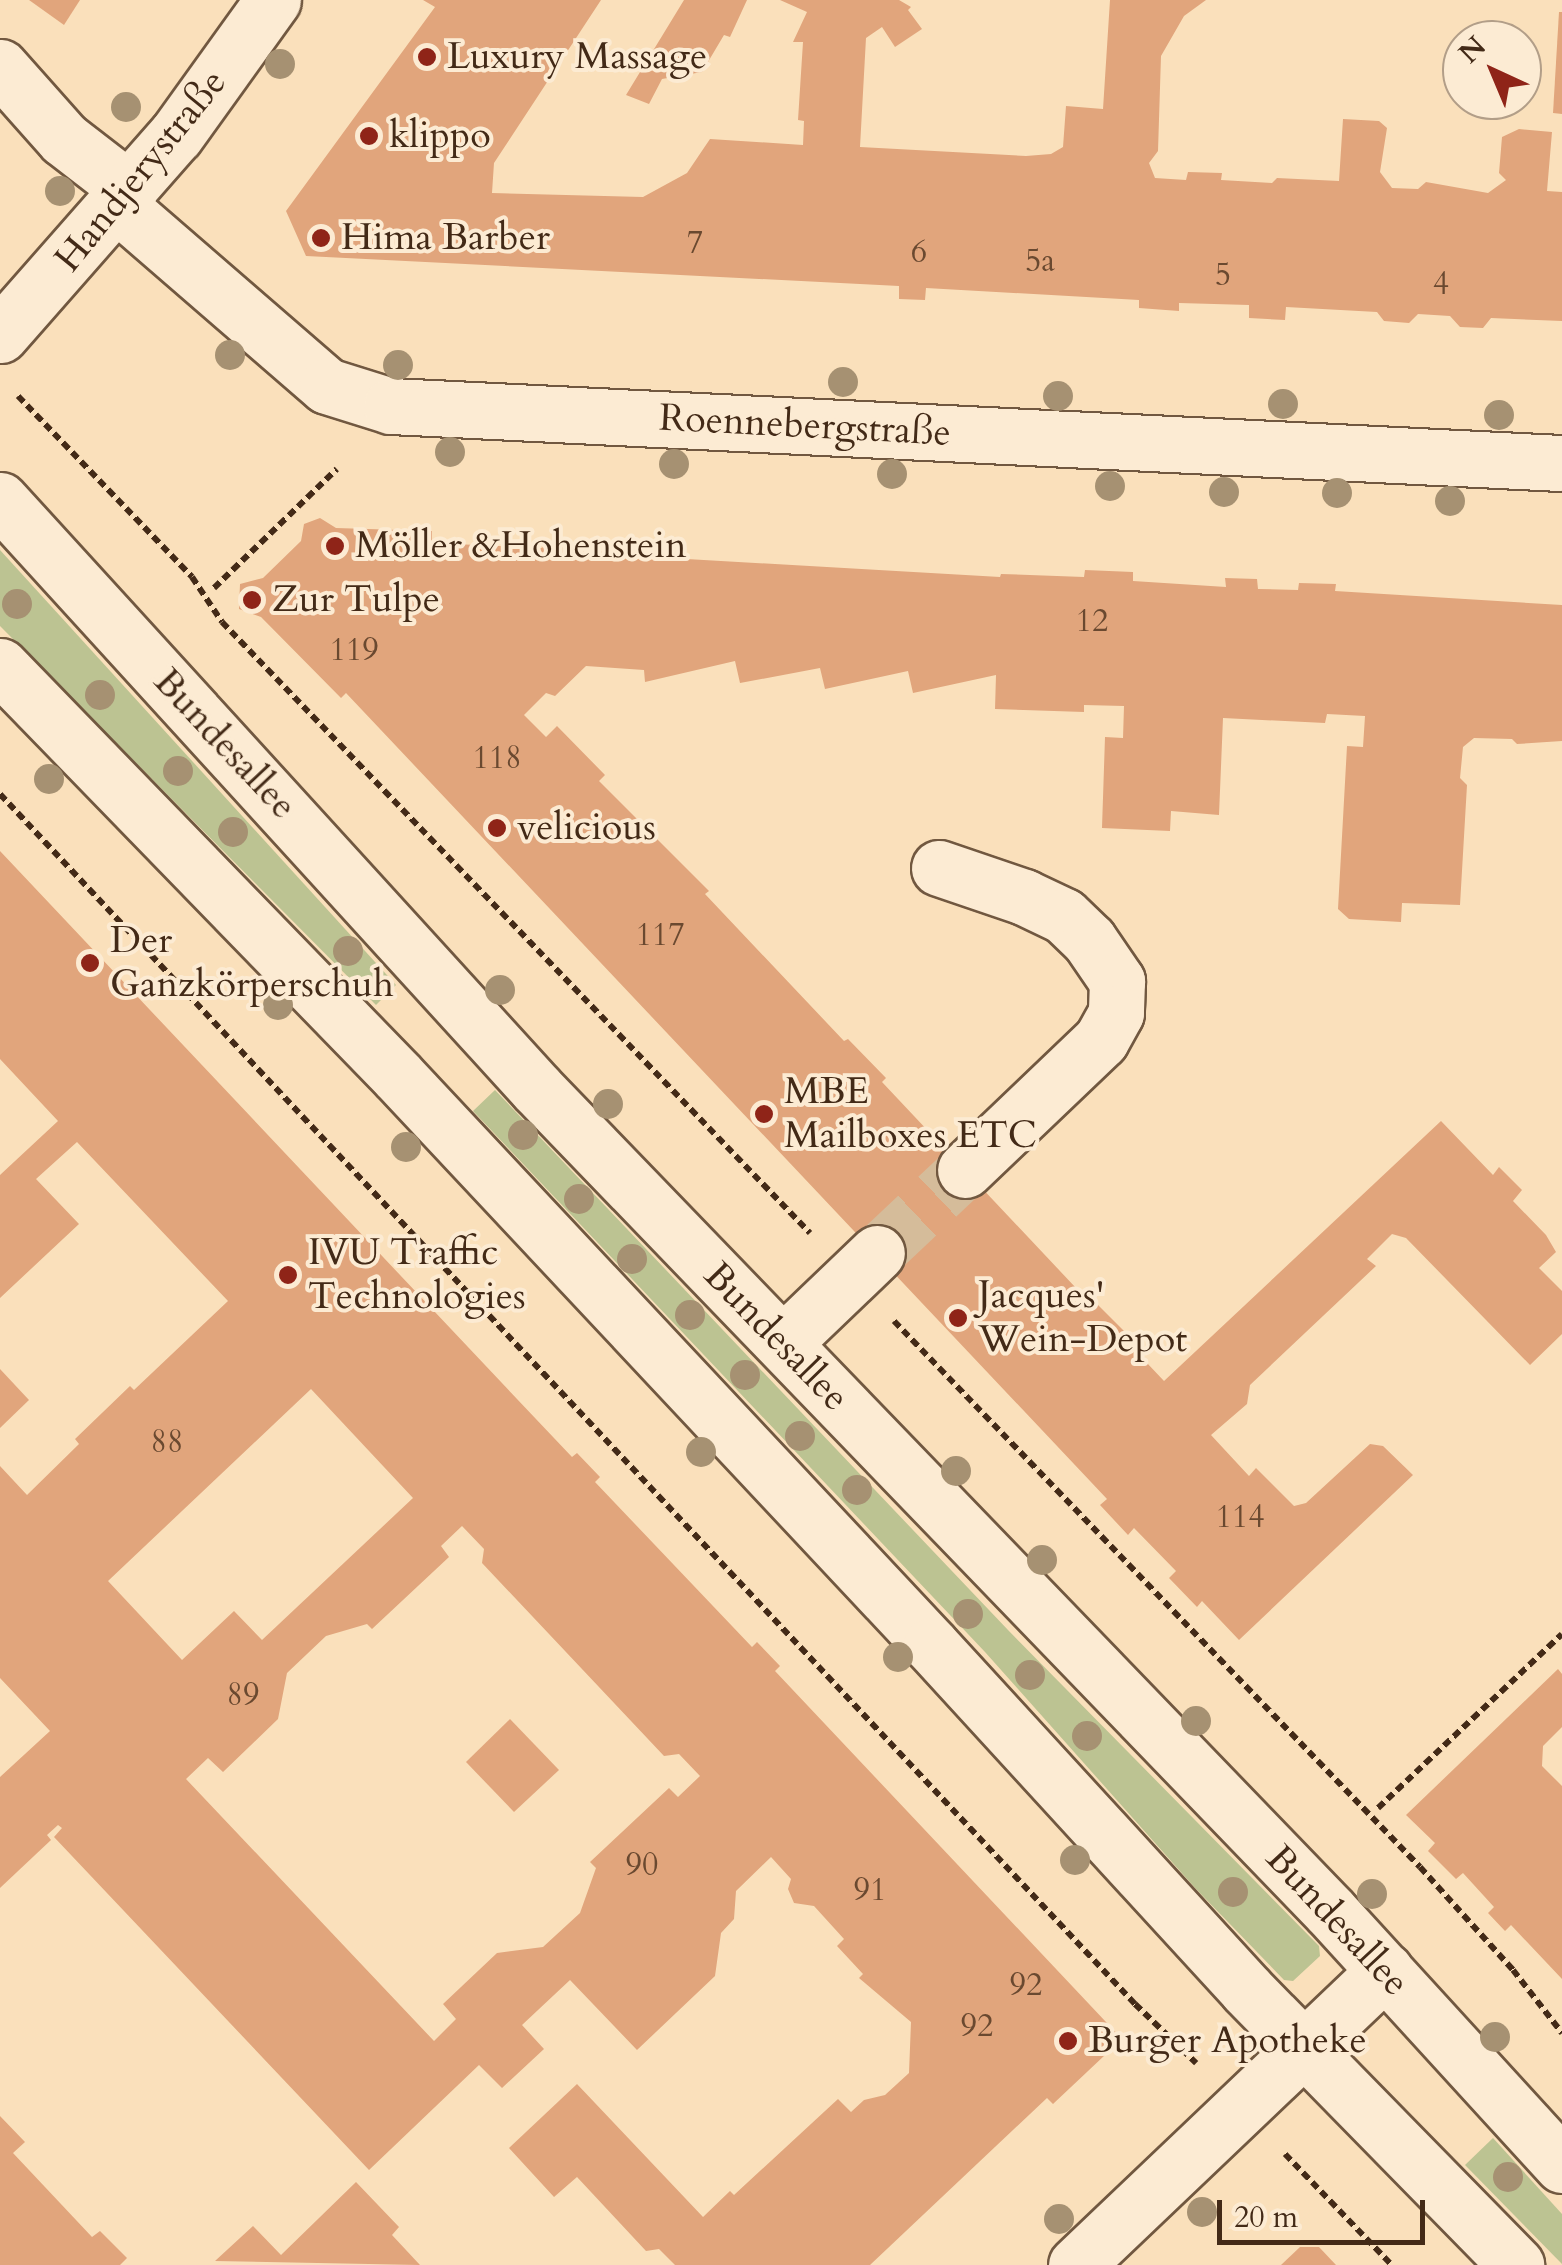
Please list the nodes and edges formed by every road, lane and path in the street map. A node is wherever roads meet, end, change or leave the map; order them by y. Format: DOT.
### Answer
graph roads {
  1 [pos="273,0"];
  2 [pos="0,67"];
  3 [pos="124,198"];
  4 [pos="0,335"];
  5 [pos="13,390"];
  6 [pos="1562,463"];
  7 [pos="337,469"];
  8 [pos="0,500"];
  9 [pos="214,588"];
  10 [pos="0,666"];
  11 [pos="0,794"];
  12 [pos="940,868"];
  13 [pos="965,1170"];
  14 [pos="864,1265"];
  15 [pos="782,1343"];
  16 [pos="1562,1634"];
  17 [pos="1378,1808"];
  18 [pos="1385,1971"];
  19 [pos="1562,2033"];
  20 [pos="1304,2050"];
  21 [pos="1202,2069"];
  22 [pos="1275,2145"];
  23 [pos="1562,2165"];
  24 [pos="1076,2265"];
  25 [pos="1392,2265"];
  26 [pos="1516,2265"];
  1 -- 3 [label="street, Handjerystraße"];
  2 -- 3 [label="street, Roennebergstraße"];
  3 -- 4 [label="street, Handjerystraße"];
  3 -- 6 [label="street, Roennebergstraße"];
  5 -- 14 [label="path"];
  7 -- 9 [label="path"];
  8 -- 15 [label="street, Bundesallee"];
  10 -- 20 [label="street"];
  11 -- 21 [label="path"];
  12 -- 13 [label="street"];
  14 -- 15 [label="street"];
  14 -- 19 [label="path"];
  15 -- 18 [label="street, Bundesallee"];
  16 -- 17 [label="path"];
  18 -- 20 [label="street"];
  18 -- 23 [label="street, Bundesallee"];
  20 -- 24 [label="street"];
  20 -- 26 [label="street"];
  22 -- 25 [label="path"];
}
